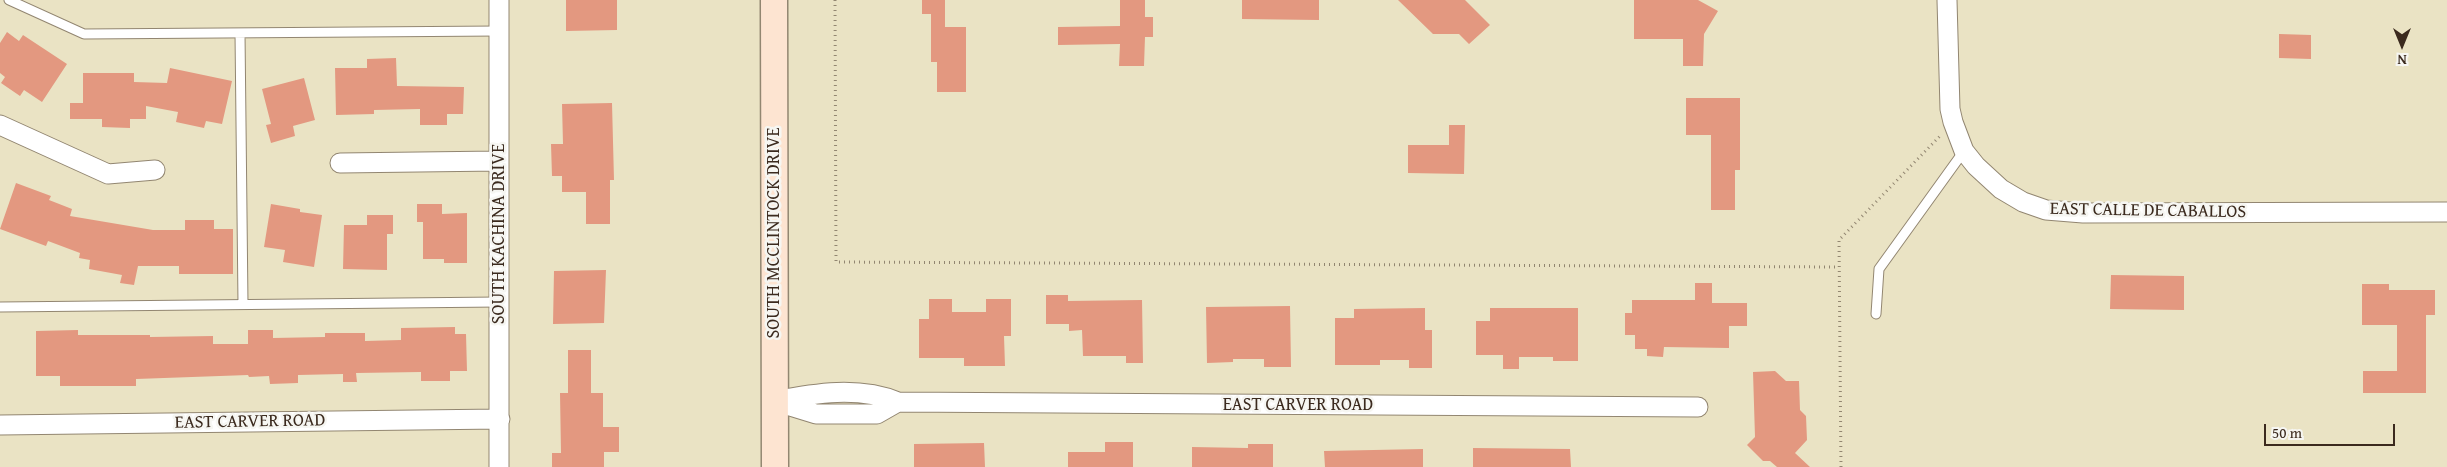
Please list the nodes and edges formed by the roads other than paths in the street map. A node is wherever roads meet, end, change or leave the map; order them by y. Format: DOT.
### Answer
graph roads {
  1 [pos="10,0"];
  2 [pos="499,0"];
  3 [pos="774,0"];
  4 [pos="1947,0"];
  5 [pos="499,31"];
  6 [pos="240,33"];
  7 [pos="0,125"];
  8 [pos="1964,151"];
  9 [pos="498,161"];
  10 [pos="340,163"];
  11 [pos="155,170"];
  12 [pos="2447,212"];
  13 [pos="499,302"];
  14 [pos="243,304"];
  15 [pos="0,307"];
  16 [pos="1876,314"];
  17 [pos="775,401"];
  18 [pos="1698,407"];
  19 [pos="500,419"];
  20 [pos="0,425"];
  21 [pos="499,467"];
  22 [pos="775,467"];
  1 -- 6 [label="lane"];
  2 -- 5 [label="street, SOUTH KACHINA DRIVE"];
  3 -- 17 [label="main road, SOUTH MCCLINTOCK DRIVE"];
  4 -- 8 [label="street, EAST CALLE DE CABALLOS"];
  5 -- 6 [label="lane"];
  5 -- 9 [label="street, SOUTH KACHINA DRIVE"];
  6 -- 14 [label="lane"];
  7 -- 11 [label="street"];
  8 -- 12 [label="street, EAST CALLE DE CABALLOS"];
  8 -- 16 [label="lane"];
  9 -- 10 [label="street"];
  9 -- 13 [label="street, SOUTH KACHINA DRIVE"];
  13 -- 14 [label="lane"];
  13 -- 19 [label="street, SOUTH KACHINA DRIVE"];
  14 -- 15 [label="lane"];
  17 -- 18 [label="street, EAST CARVER ROAD"];
  17 -- 22 [label="main road, SOUTH MCCLINTOCK DRIVE"];
  19 -- 20 [label="street, EAST CARVER ROAD"];
  19 -- 21 [label="street, SOUTH KACHINA DRIVE"];
}
